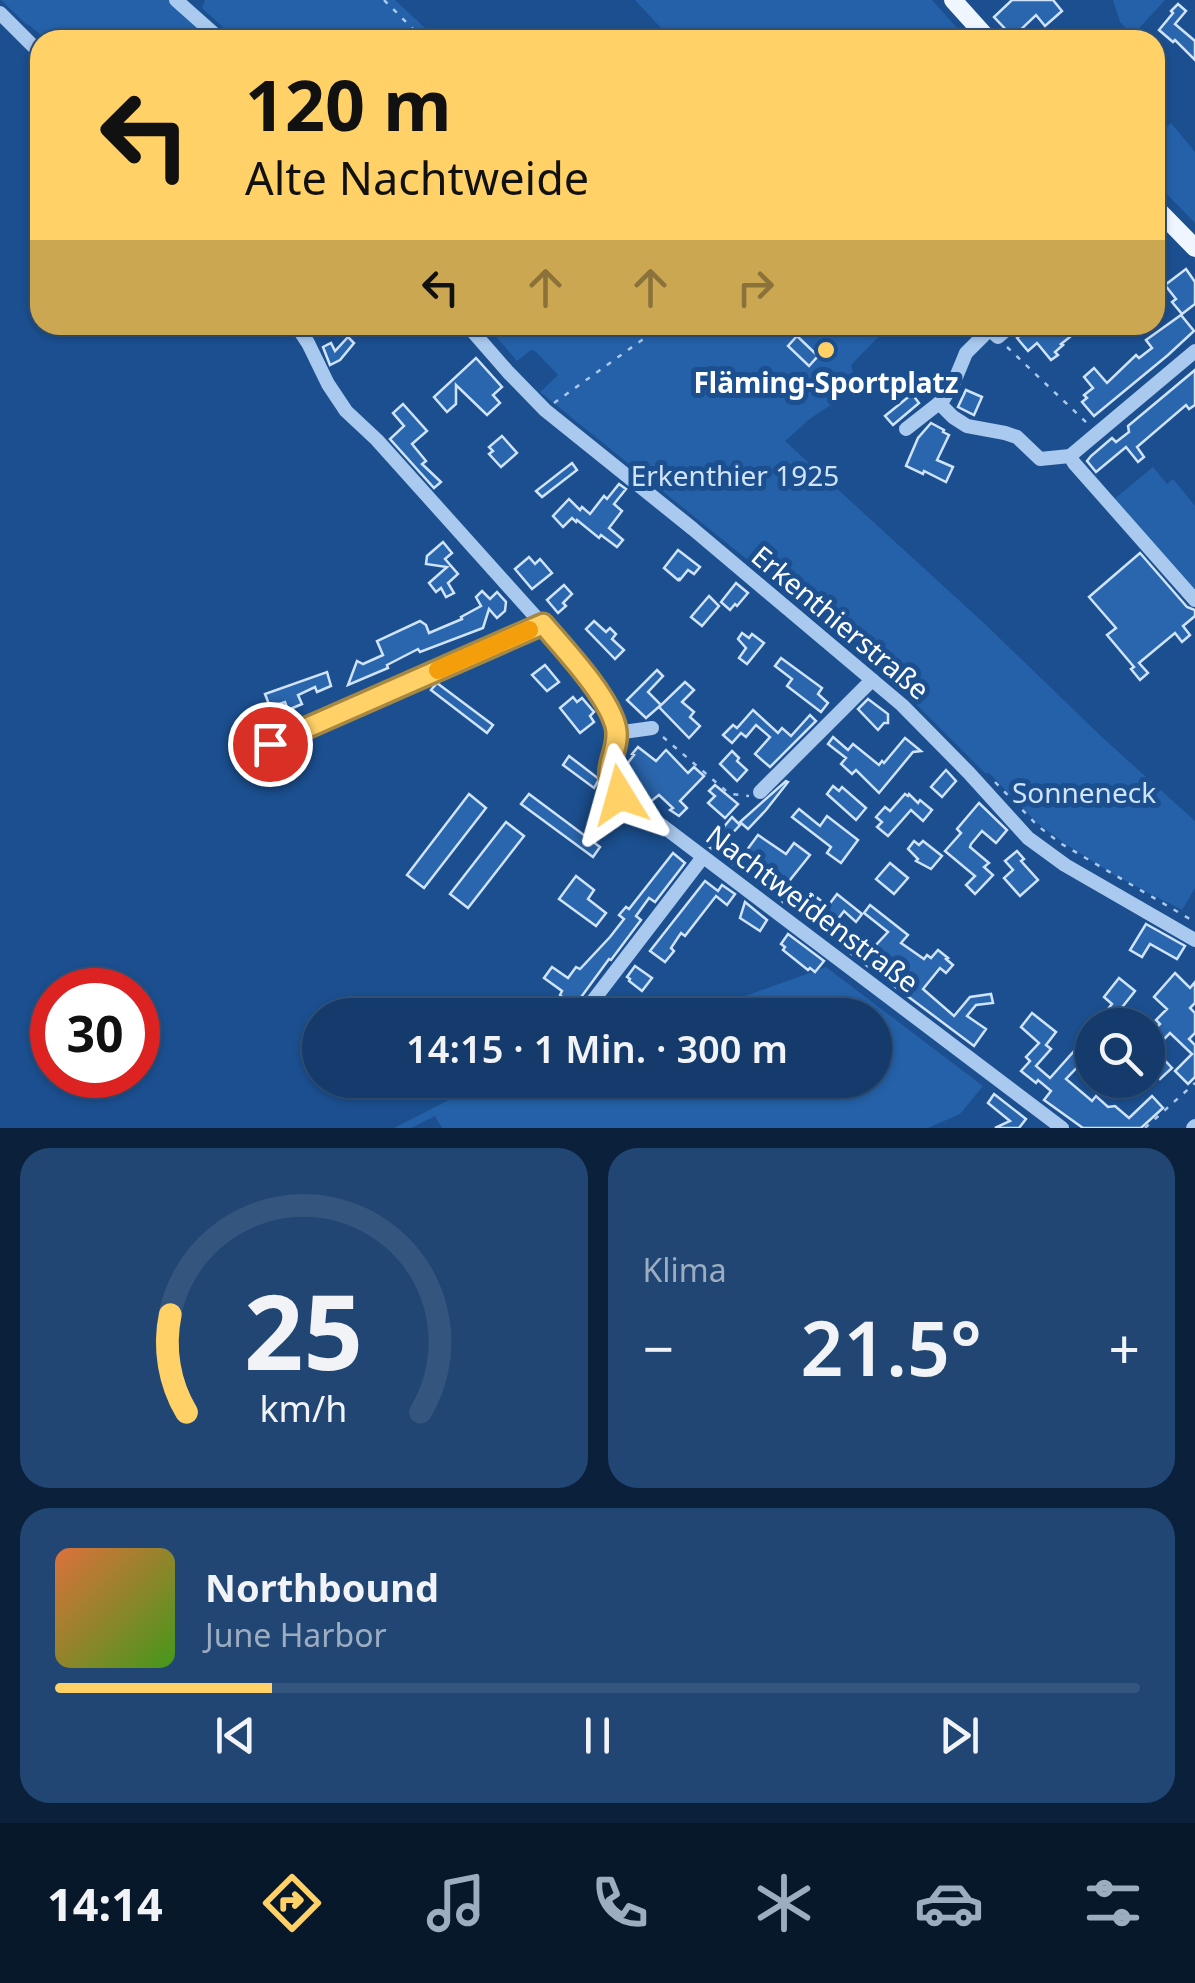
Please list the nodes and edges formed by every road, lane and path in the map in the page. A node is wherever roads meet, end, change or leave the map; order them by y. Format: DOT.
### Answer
graph roads {
  1 [pos="176,0"];
  2 [pos="384,0"];
  3 [pos="953,0"];
  4 [pos="0,13"];
  5 [pos="210,30"];
  6 [pos="414,30"];
  7 [pos="981,30"];
  8 [pos="30,43"];
  9 [pos="1165,217"];
  10 [pos="1195,248"];
  11 [pos="303,335"];
  12 [pos="476,335"];
  13 [pos="649,335"];
  14 [pos="986,335"];
  15 [pos="995,335"];
  16 [pos="1195,351"];
  17 [pos="939,403"];
  18 [pos="545,410"];
  19 [pos="906,429"];
  20 [pos="1096,432"];
  21 [pos="1070,456"];
  22 [pos="1195,600"];
  23 [pos="543,624"];
  24 [pos="872,680"];
  25 [pos="652,728"];
  26 [pos="616,734"];
  27 [pos="270,744"];
  28 [pos="978,782"];
  29 [pos="760,792"];
  30 [pos="703,856"];
  31 [pos="1195,922"];
  32 [pos="1195,940"];
  33 [pos="595,998"];
  34 [pos="1195,1083"];
  35 [pos="1062,1128"];
  36 [pos="1146,1128"];
  1 -- 5 [label="street"];
  2 -- 6 [label="path"];
  3 -- 7 [label="main road"];
  4 -- 8 [label="street"];
  9 -- 10 [label="main road"];
  11 -- 23 [label="street, Nachtweidenstraße"];
  12 -- 18 [label="street, Erkenthierstraße"];
  13 -- 18 [label="path"];
  14 -- 17 [label="street"];
  15 -- 20 [label="path"];
  16 -- 20 [label="street"];
  17 -- 19 [label="street"];
  17 -- 21 [label="street"];
  18 -- 24 [label="street, Erkenthierstraße"];
  20 -- 21 [label="street"];
  21 -- 22 [label="street"];
  23 -- 26 [label="street, Nachtweidenstraße"];
  23 -- 27 [label="street"];
  24 -- 28 [label="street, Erkenthierstraße"];
  24 -- 29 [label="street"];
  25 -- 26 [label="street"];
  25 -- 29 [label="path"];
  26 -- 30 [label="street, Nachtweidenstraße"];
  28 -- 31 [label="path"];
  28 -- 32 [label="street, Erkenthierstraße"];
  30 -- 33 [label="street"];
  30 -- 35 [label="street, Nachtweidenstraße"];
  34 -- 36 [label="path"];
}
